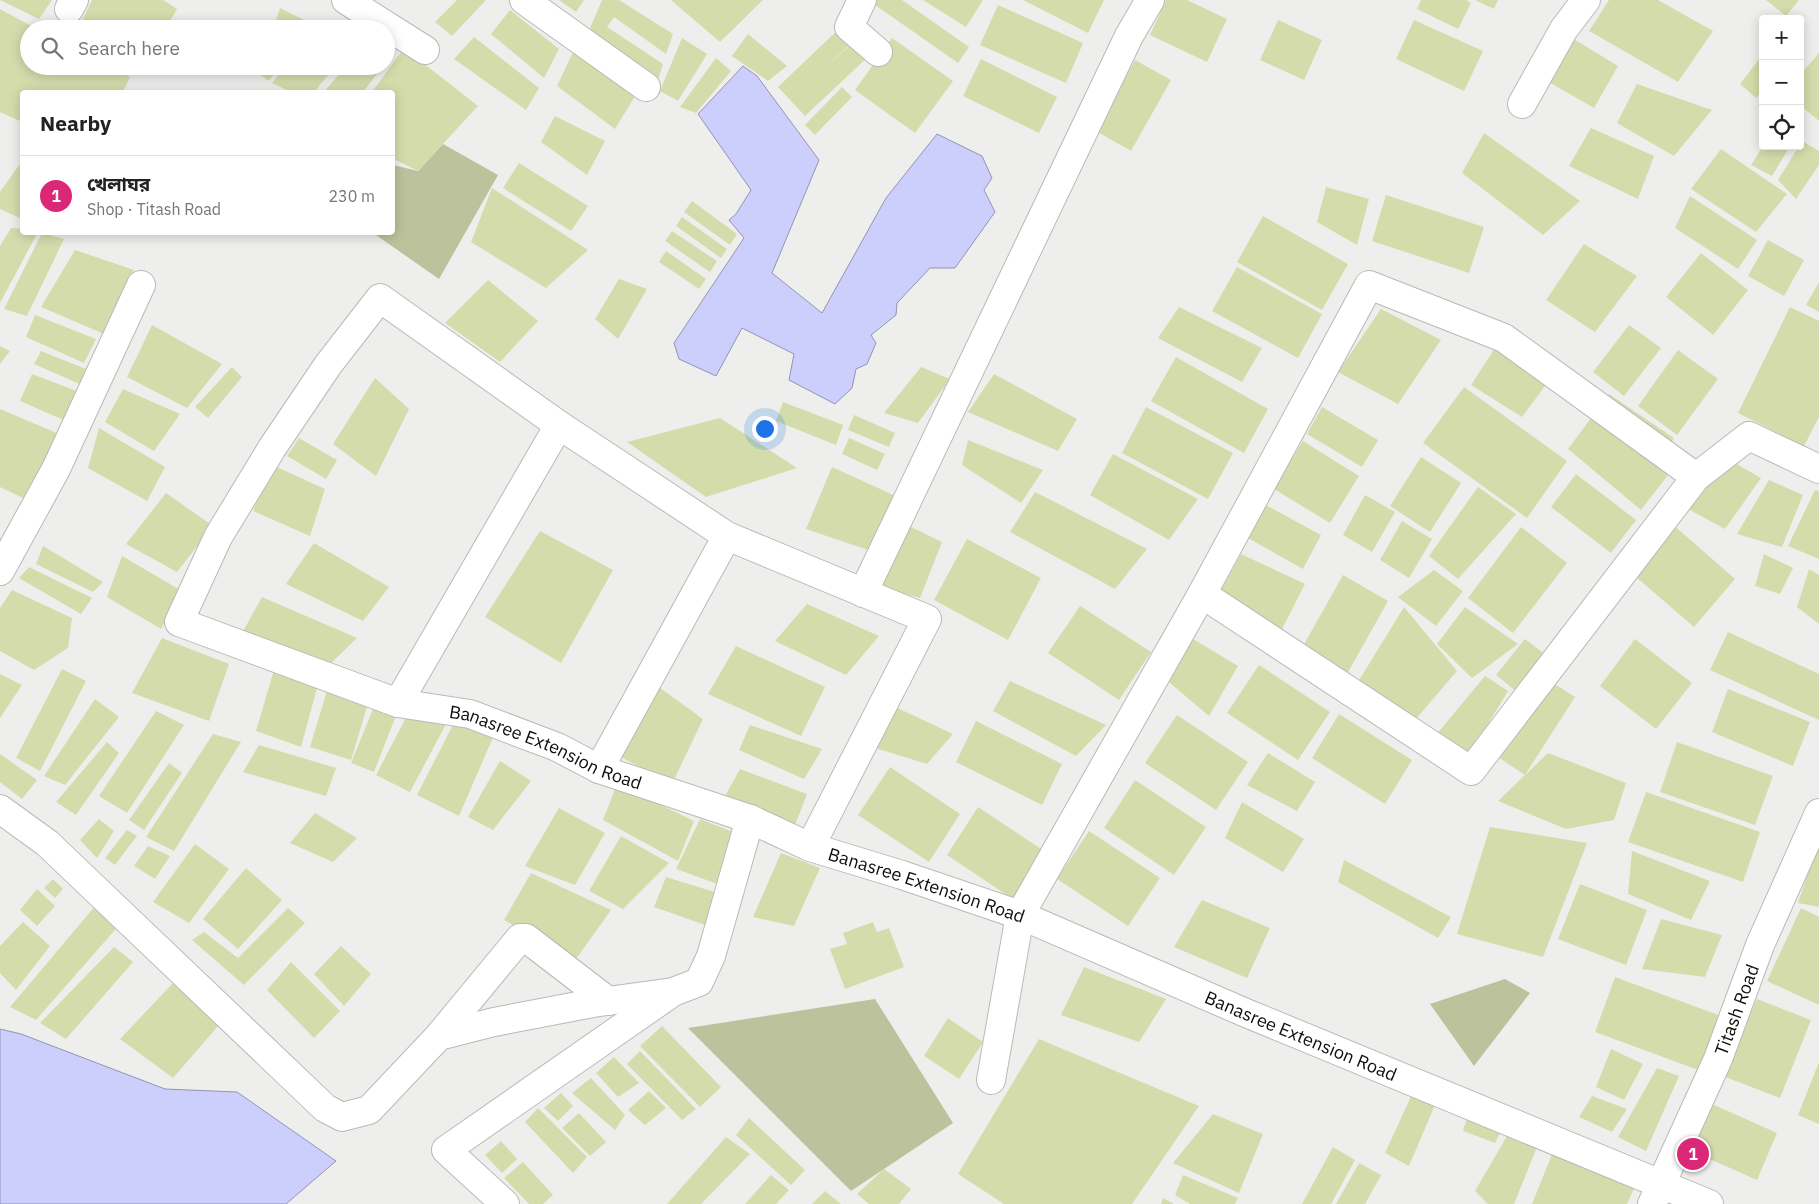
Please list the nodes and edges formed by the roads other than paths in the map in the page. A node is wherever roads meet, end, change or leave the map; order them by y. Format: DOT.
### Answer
graph roads {
  1 [pos="346,0"];
  2 [pos="524,0"];
  3 [pos="862,0"];
  4 [pos="1150,0"];
  5 [pos="1586,0"];
  6 [pos="378,20"];
  7 [pos="395,31"];
  8 [pos="425,50"];
  9 [pos="878,52"];
  10 [pos="646,87"];
  11 [pos="1522,104"];
  12 [pos="141,285"];
  13 [pos="559,425"];
  14 [pos="1819,469"];
  15 [pos="1696,476"];
  16 [pos="727,536"];
  17 [pos="0,571"];
  18 [pos="863,593"];
  19 [pos="1202,594"];
  20 [pos="398,703"];
  21 [pos="599,768"];
  22 [pos="0,809"];
  23 [pos="1819,813"];
  24 [pos="750,819"];
  25 [pos="810,848"];
  26 [pos="1020,915"];
  27 [pos="673,992"];
  28 [pos="608,1001"];
  29 [pos="439,1036"];
  30 [pos="991,1080"];
  31 [pos="1657,1194"];
  32 [pos="504,1204"];
  33 [pos="1709,1204"];
  1 -- 6 [label="street"];
  2 -- 10 [label="street"];
  3 -- 9 [label="street"];
  4 -- 18 [label="street"];
  5 -- 11 [label="street"];
  7 -- 8 [label="street"];
  12 -- 17 [label="street"];
  13 -- 16 [label="street"];
  13 -- 20 [label="street"];
  13 -- 20 [label="street, Banasree Extension Road"];
  14 -- 15 [label="street"];
  15 -- 19 [label="street"];
  15 -- 19 [label="street"];
  16 -- 18 [label="street"];
  16 -- 21 [label="street"];
  18 -- 25 [label="street"];
  19 -- 26 [label="street"];
  20 -- 21 [label="street, Banasree Extension Road"];
  21 -- 24 [label="street, Banasree Extension Road"];
  22 -- 29 [label="street"];
  23 -- 31 [label="street, Titash Road"];
  24 -- 25 [label="street, Banasree Extension Road"];
  24 -- 27 [label="street"];
  25 -- 26 [label="street, Banasree Extension Road"];
  26 -- 30 [label="street"];
  26 -- 31 [label="street, Banasree Extension Road"];
  27 -- 28 [label="street"];
  27 -- 32 [label="street"];
  28 -- 29 [label="street"];
  28 -- 29 [label="street"];
  31 -- 33 [label="street, Banasree Extension Road"];
}
